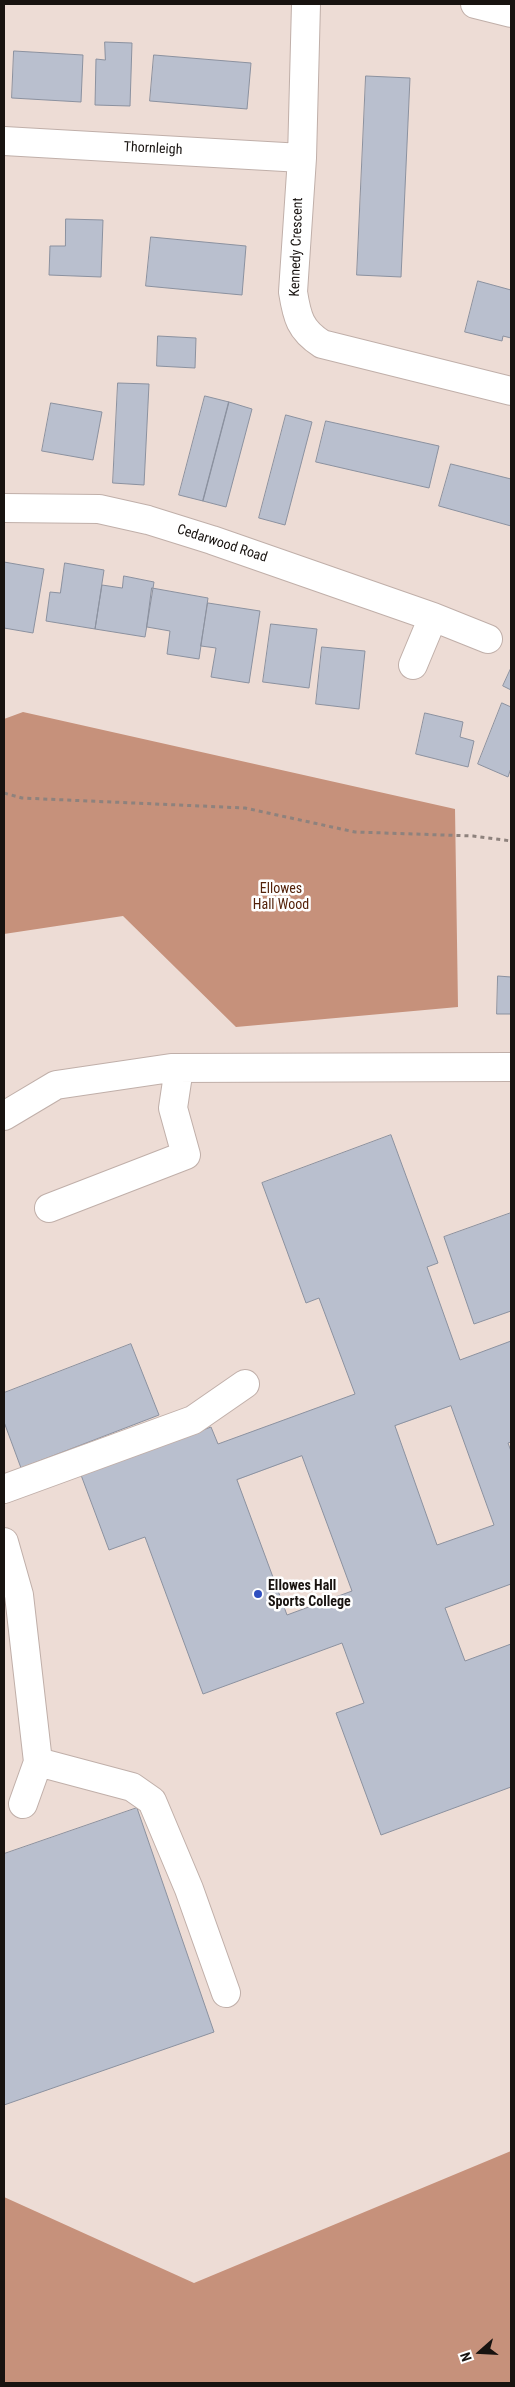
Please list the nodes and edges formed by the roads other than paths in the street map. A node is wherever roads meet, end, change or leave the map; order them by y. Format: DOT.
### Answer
graph roads {
  1 [pos="306,4"];
  2 [pos="475,4"];
  3 [pos="511,13"];
  4 [pos="4,141"];
  5 [pos="302,158"];
  6 [pos="511,391"];
  7 [pos="4,508"];
  8 [pos="433,617"];
  9 [pos="488,639"];
  10 [pos="413,665"];
  11 [pos="511,1067"];
  12 [pos="179,1068"];
  13 [pos="4,1116"];
  14 [pos="49,1208"];
  15 [pos="245,1384"];
  16 [pos="4,1489"];
  17 [pos="4,1542"];
  18 [pos="38,1762"];
  19 [pos="23,1804"];
  20 [pos="226,1992"];
  1 -- 5 [label="street, Kennedy Crescent"];
  2 -- 3 [label="street"];
  4 -- 5 [label="street, Thornleigh"];
  5 -- 6 [label="street, Kennedy Crescent"];
  7 -- 8 [label="street, Cedarwood Road"];
  8 -- 9 [label="street, Cedarwood Road"];
  8 -- 10 [label="street"];
  11 -- 12 [label="street"];
  12 -- 13 [label="street"];
  12 -- 14 [label="street"];
  15 -- 16 [label="street"];
  17 -- 18 [label="street"];
  18 -- 19 [label="street"];
  18 -- 20 [label="street"];
}
